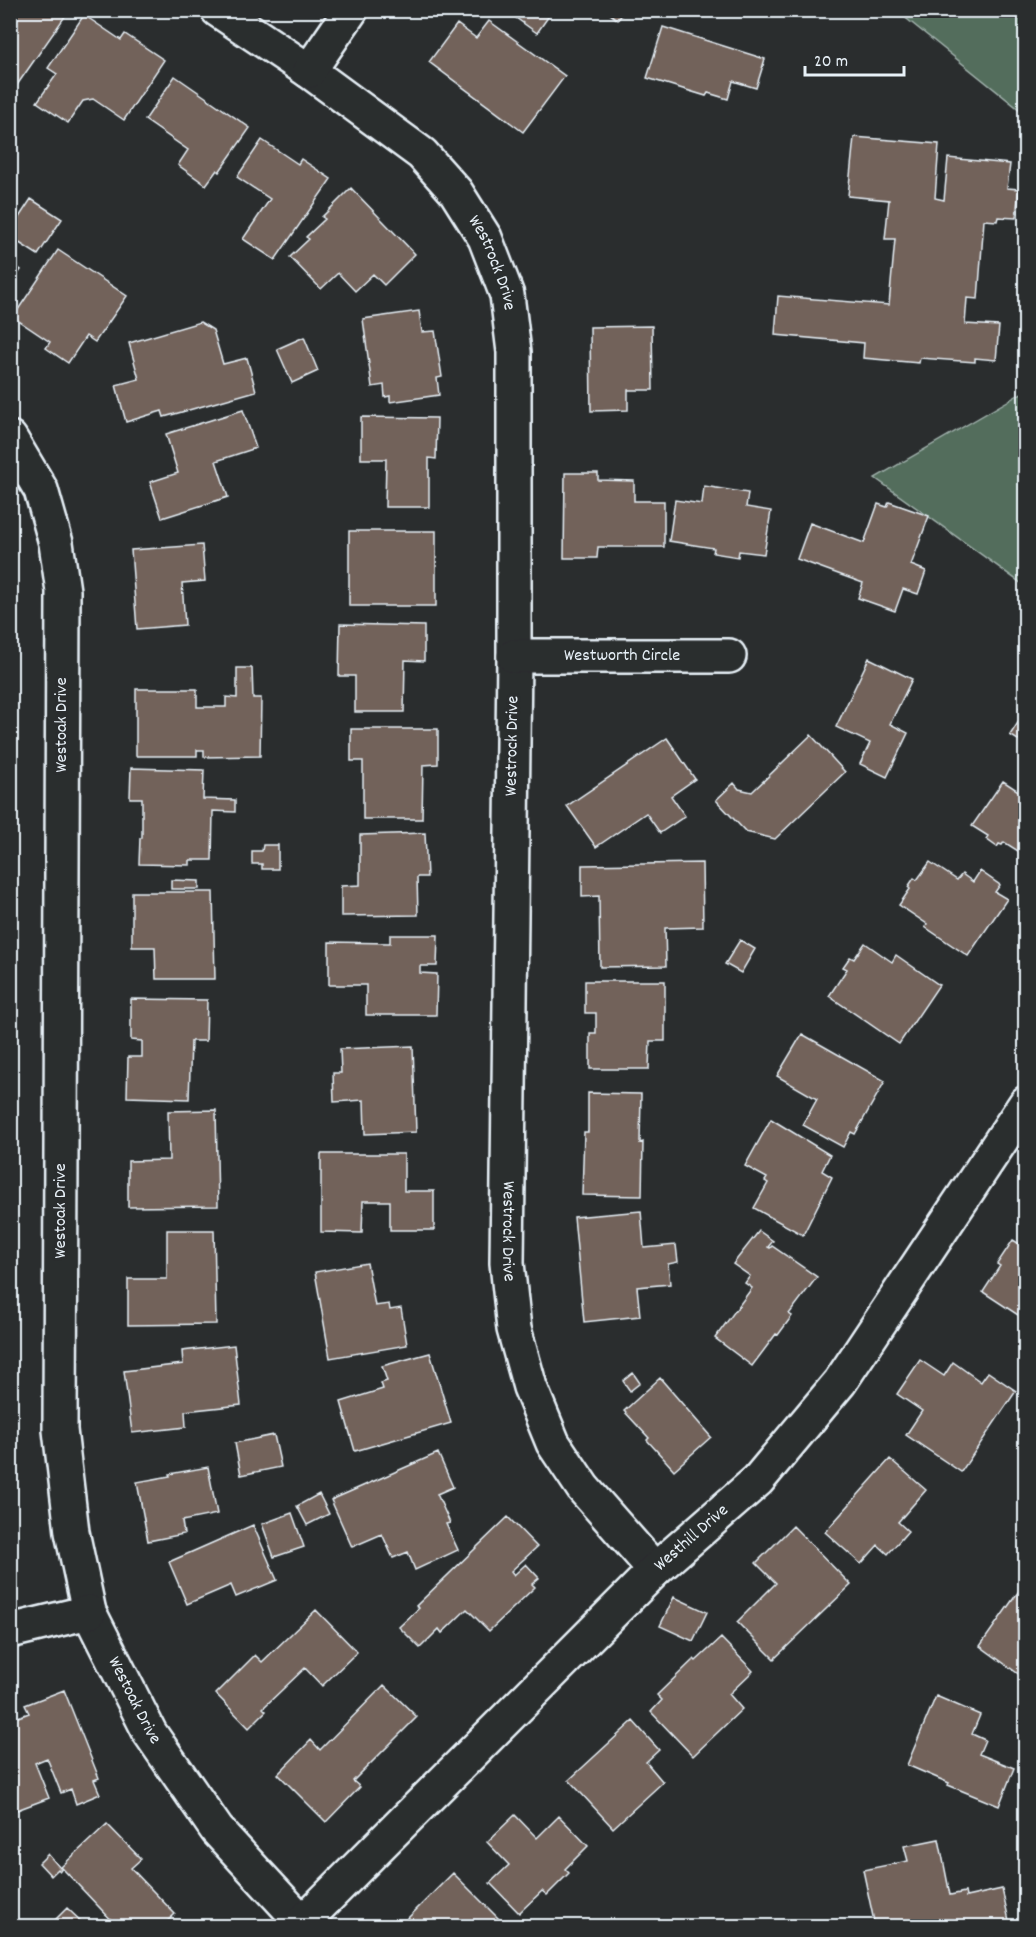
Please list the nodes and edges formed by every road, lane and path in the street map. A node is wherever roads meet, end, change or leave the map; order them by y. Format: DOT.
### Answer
graph roads {
  1 [pos="218,10"];
  2 [pos="351,10"];
  3 [pos="309,71"];
  4 [pos="10,438"];
  5 [pos="514,656"];
  6 [pos="729,656"];
  7 [pos="1026,1103"];
  8 [pos="655,1570"];
  9 [pos="89,1612"];
  10 [pos="10,1631"];
  11 [pos="301,1925"];
  1 -- 3 [label="street, Westrock Drive"];
  2 -- 3 [label="street"];
  3 -- 5 [label="street, Westrock Drive"];
  4 -- 9 [label="street, Westoak Drive"];
  5 -- 6 [label="street, Westworth Circle"];
  5 -- 8 [label="street, Westrock Drive"];
  7 -- 8 [label="street, Westhill Drive"];
  8 -- 11 [label="street, Westhill Drive"];
  9 -- 10 [label="street"];
  9 -- 11 [label="street, Westoak Drive"];
}
